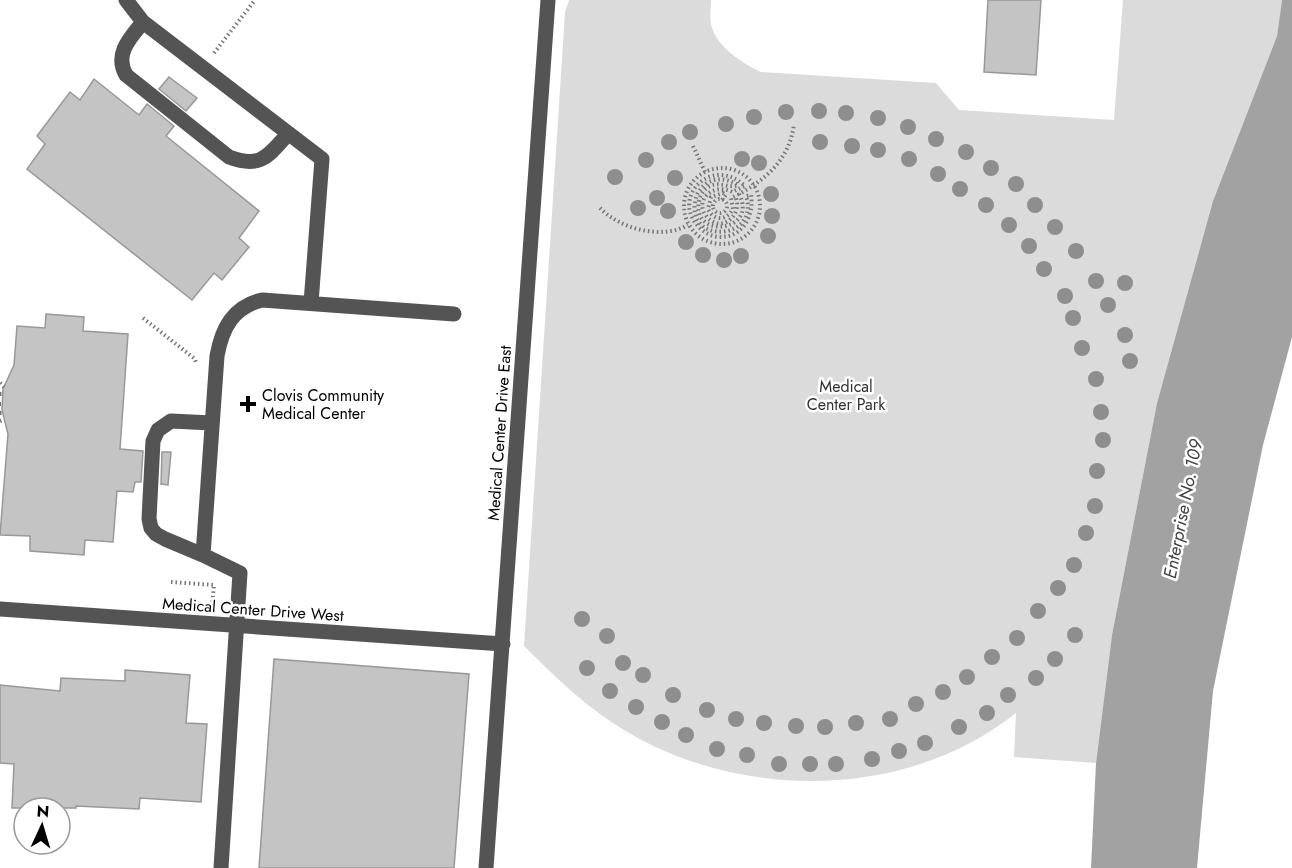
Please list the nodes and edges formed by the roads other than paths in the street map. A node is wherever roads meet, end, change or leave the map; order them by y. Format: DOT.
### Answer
graph roads {
  1 [pos="126,0"];
  2 [pos="548,0"];
  3 [pos="143,22"];
  4 [pos="288,134"];
  5 [pos="311,303"];
  6 [pos="454,314"];
  7 [pos="213,423"];
  8 [pos="203,555"];
  9 [pos="0,609"];
  10 [pos="237,626"];
  11 [pos="503,644"];
  12 [pos="220,868"];
  13 [pos="486,868"];
  1 -- 3 [label="street"];
  2 -- 11 [label="street, Medical Center Drive East"];
  3 -- 4 [label="street"];
  3 -- 4 [label="street"];
  4 -- 5 [label="street"];
  5 -- 6 [label="street"];
  5 -- 7 [label="street"];
  7 -- 8 [label="street"];
  7 -- 8 [label="street"];
  8 -- 10 [label="street"];
  9 -- 10 [label="street, Medical Center Drive West"];
  10 -- 11 [label="street, Medical Center Drive West"];
  10 -- 12 [label="street"];
  11 -- 13 [label="street, Medical Center Drive East"];
}
